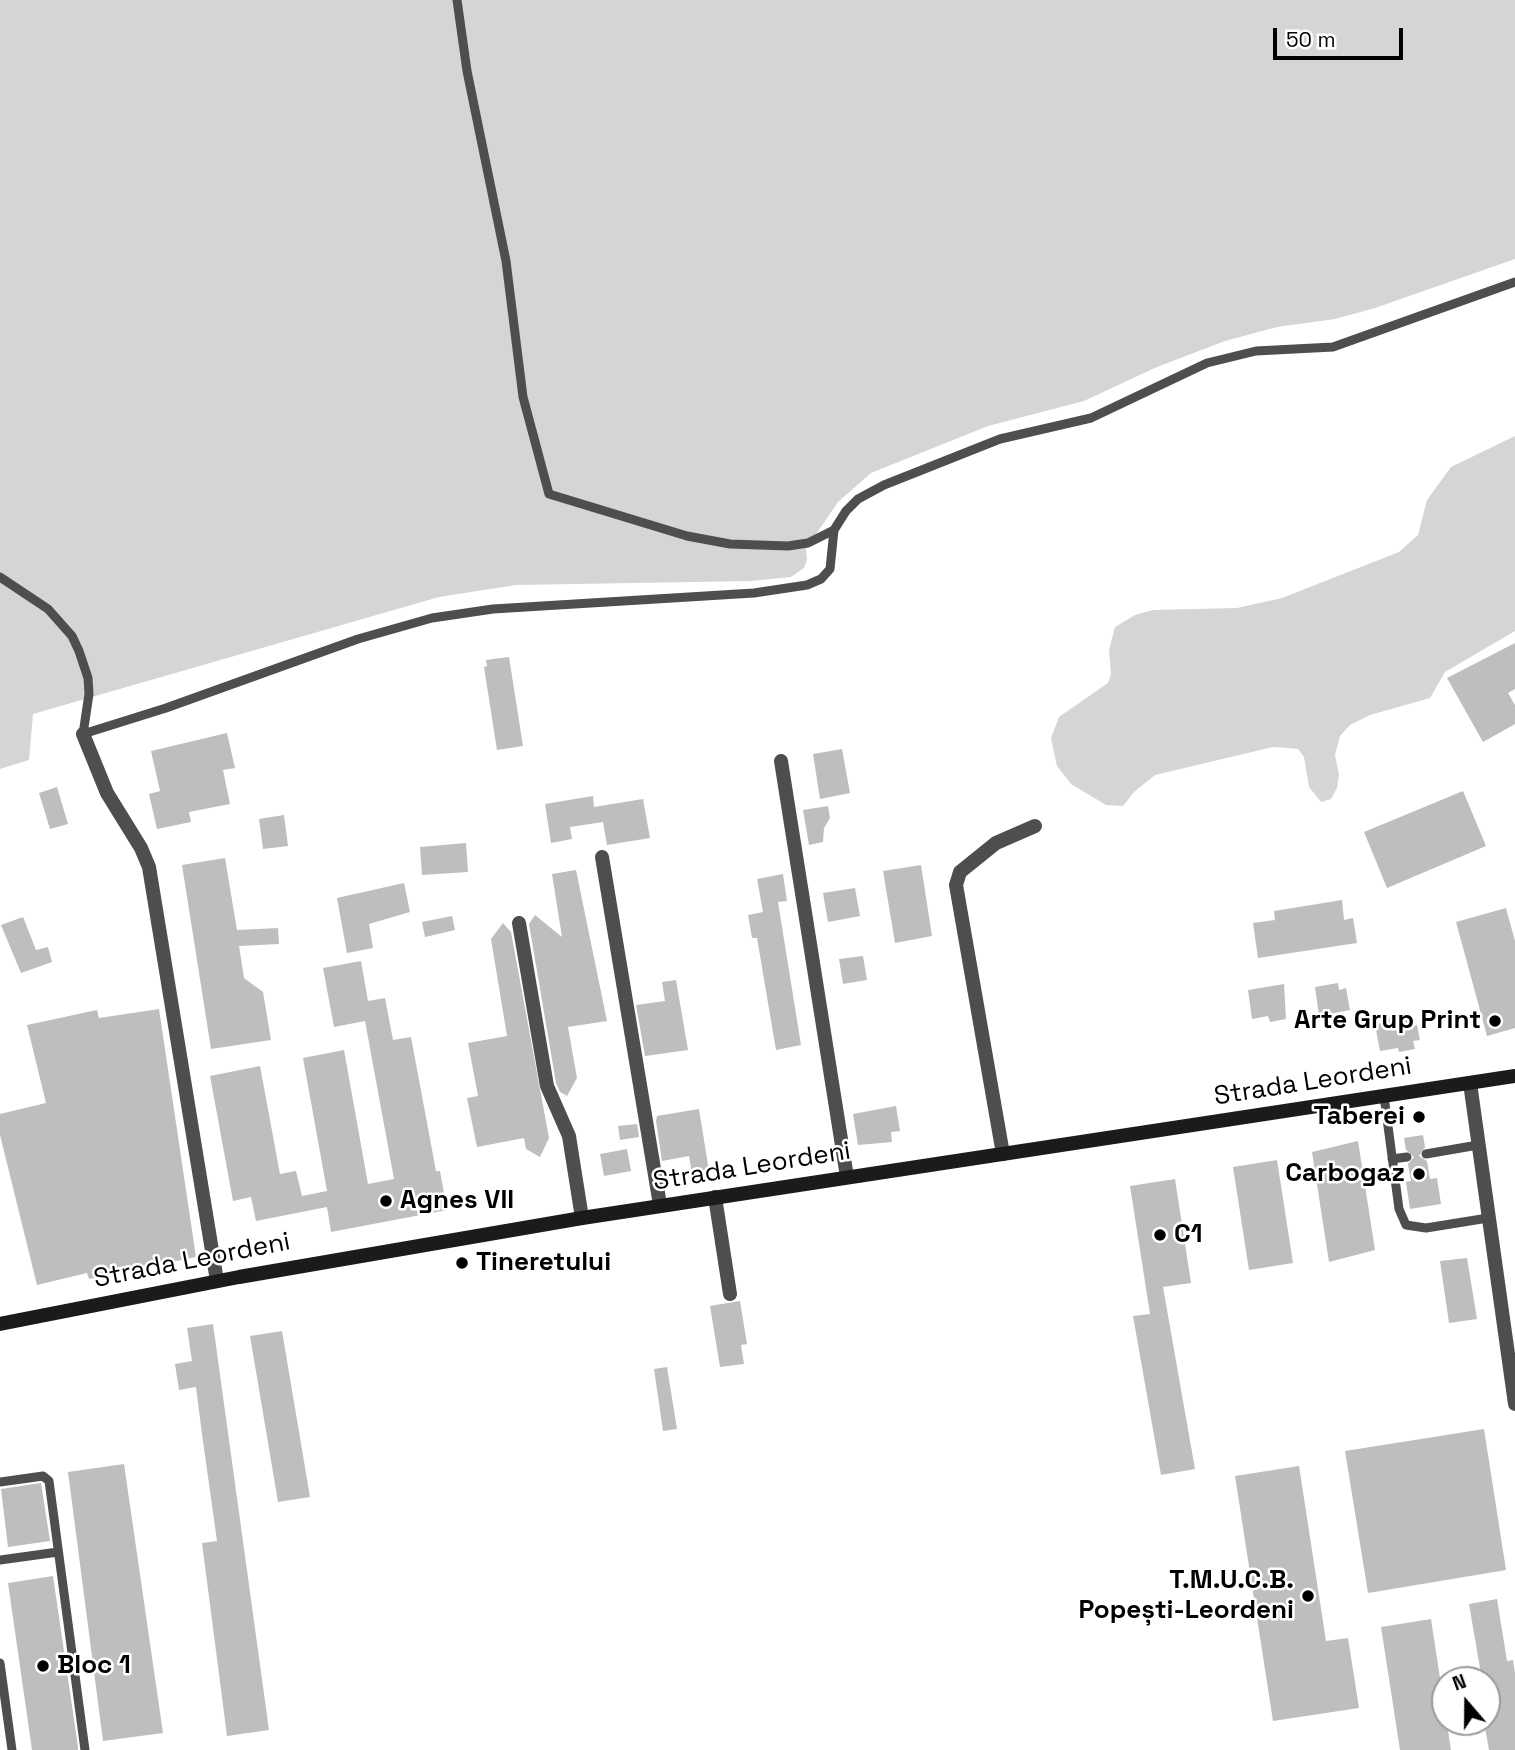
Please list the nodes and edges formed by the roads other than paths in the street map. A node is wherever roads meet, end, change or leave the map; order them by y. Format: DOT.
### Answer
graph roads {
  1 [pos="457,0"];
  2 [pos="1515,282"];
  3 [pos="834,530"];
  4 [pos="0,577"];
  5 [pos="83,734"];
  6 [pos="782,761"];
  7 [pos="1035,826"];
  8 [pos="602,857"];
  9 [pos="519,923"];
  10 [pos="1515,1076"];
  11 [pos="1469,1083"];
  12 [pos="1384,1096"];
  13 [pos="1478,1145"];
  14 [pos="1003,1154"];
  15 [pos="1426,1154"];
  16 [pos="1407,1157"];
  17 [pos="1392,1159"];
  18 [pos="847,1177"];
  19 [pos="715,1197"];
  20 [pos="660,1205"];
  21 [pos="582,1217"];
  22 [pos="1488,1218"];
  23 [pos="217,1281"];
  24 [pos="730,1294"];
  25 [pos="0,1324"];
  26 [pos="1515,1404"];
  27 [pos="0,1482"];
  28 [pos="58,1552"];
  29 [pos="0,1560"];
  30 [pos="0,1663"];
  31 [pos="12,1750"];
  32 [pos="85,1750"];
  1 -- 3 [label="lane"];
  2 -- 3 [label="lane"];
  3 -- 5 [label="lane"];
  4 -- 5 [label="lane"];
  5 -- 23 [label="street"];
  6 -- 18 [label="street"];
  7 -- 14 [label="street"];
  8 -- 20 [label="street"];
  9 -- 21 [label="street"];
  10 -- 11 [label="main road, Strada Leordeni"];
  11 -- 12 [label="main road, Strada Leordeni"];
  11 -- 13 [label="street"];
  12 -- 14 [label="main road, Strada Leordeni"];
  12 -- 17 [label="lane"];
  13 -- 15 [label="lane"];
  13 -- 22 [label="street"];
  14 -- 18 [label="main road, Strada Leordeni"];
  16 -- 17 [label="lane"];
  17 -- 22 [label="lane"];
  18 -- 19 [label="main road, Strada Leordeni"];
  19 -- 20 [label="main road, Strada Leordeni"];
  19 -- 24 [label="street"];
  20 -- 21 [label="main road, Strada Leordeni"];
  21 -- 23 [label="main road, Strada Leordeni"];
  22 -- 26 [label="street"];
  23 -- 25 [label="main road, Strada Leordeni"];
  27 -- 28 [label="lane"];
  28 -- 29 [label="lane"];
  28 -- 32 [label="lane"];
  30 -- 31 [label="lane"];
}
